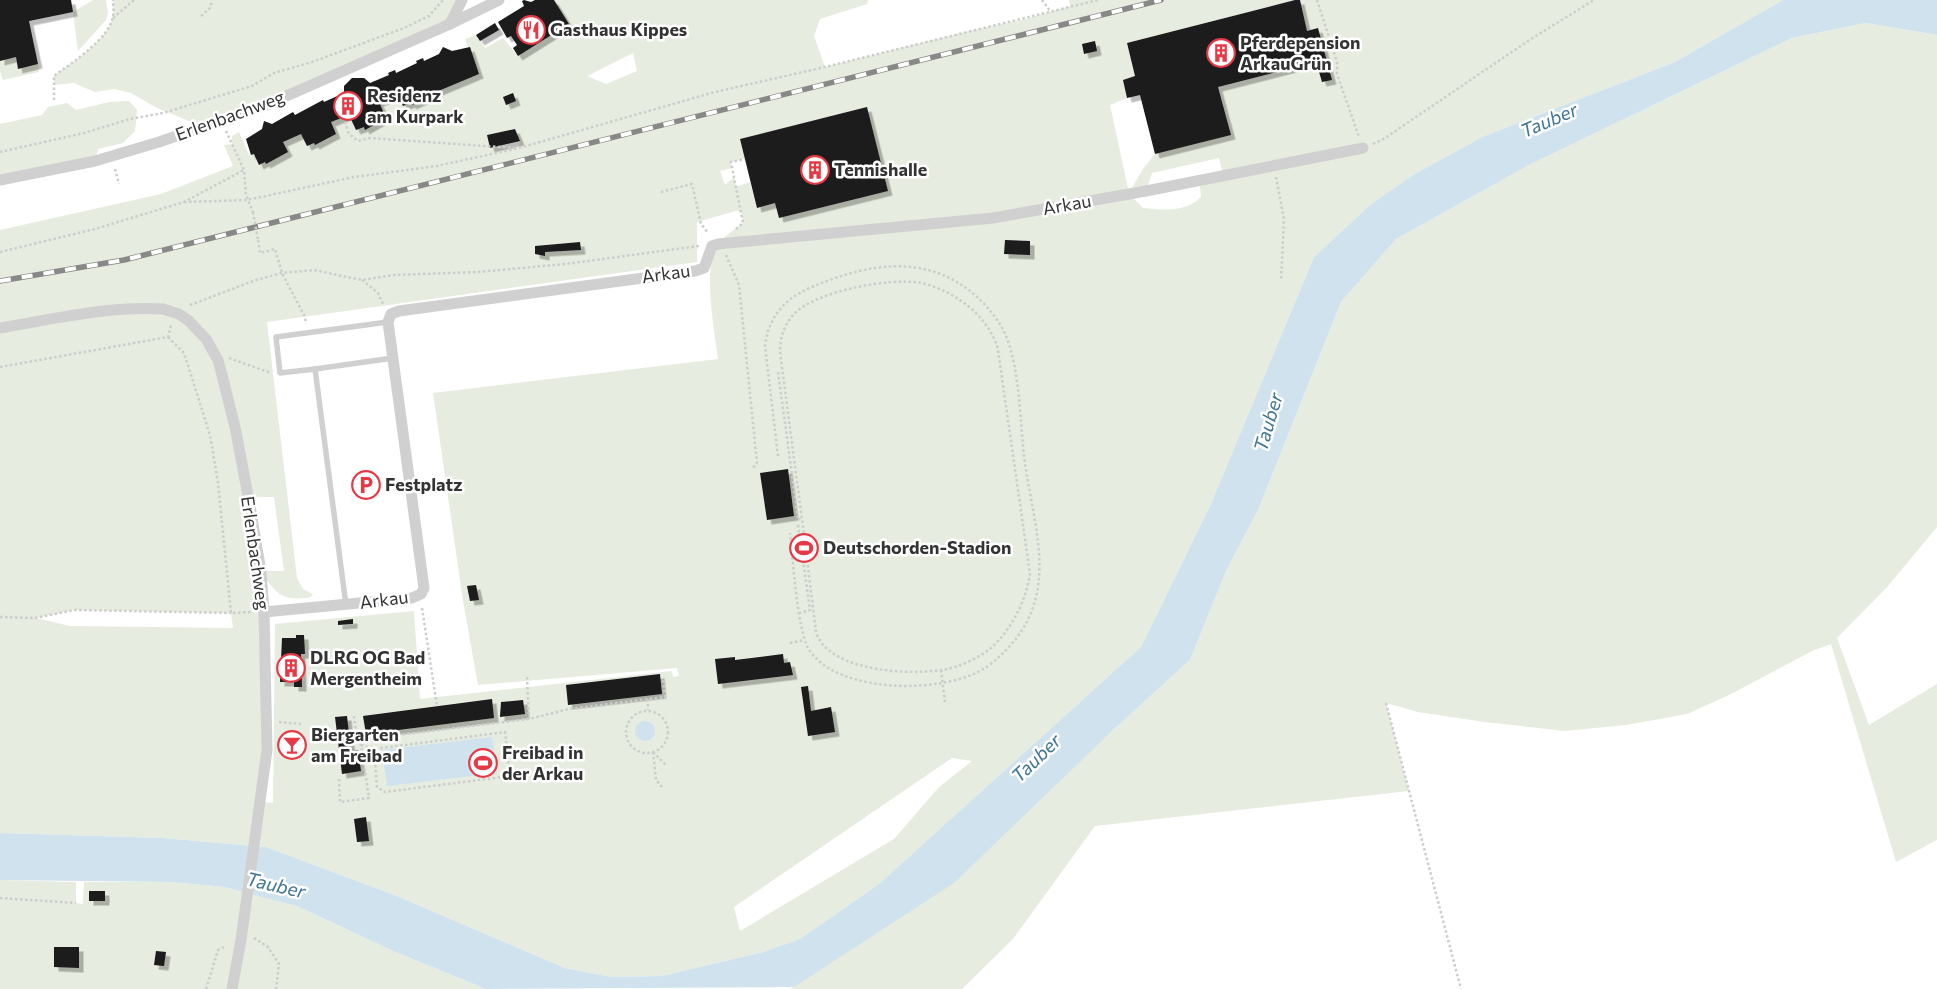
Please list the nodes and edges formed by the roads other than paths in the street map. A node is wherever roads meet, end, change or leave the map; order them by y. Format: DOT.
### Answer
graph roads {
  1 [pos="462,0"];
  2 [pos="499,0"];
  3 [pos="450,24"];
  4 [pos="1363,148"];
  5 [pos="0,180"];
  6 [pos="388,322"];
  7 [pos="0,328"];
  8 [pos="393,358"];
  9 [pos="315,369"];
  10 [pos="346,605"];
  11 [pos="264,612"];
  12 [pos="235,975"];
  13 [pos="232,989"];
  14 [pos="237,989"];
  1 -- 3 [label="street"];
  2 -- 3 [label="street, Erlenbachweg"];
  3 -- 5 [label="street, Erlenbachweg"];
  4 -- 6 [label="street, Arkau"];
  6 -- 8 [label="street, Arkau"];
  6 -- 9 [label="lane"];
  7 -- 11 [label="street, Erlenbachweg, bridge"];
  8 -- 9 [label="lane"];
  8 -- 10 [label="street, Arkau"];
  9 -- 10 [label="lane"];
  10 -- 11 [label="street, Arkau"];
  11 -- 12 [label="street, Erlenbachweg"];
  12 -- 13 [label="street, Erlenbachweg"];
  12 -- 14 [label="street"];
}
